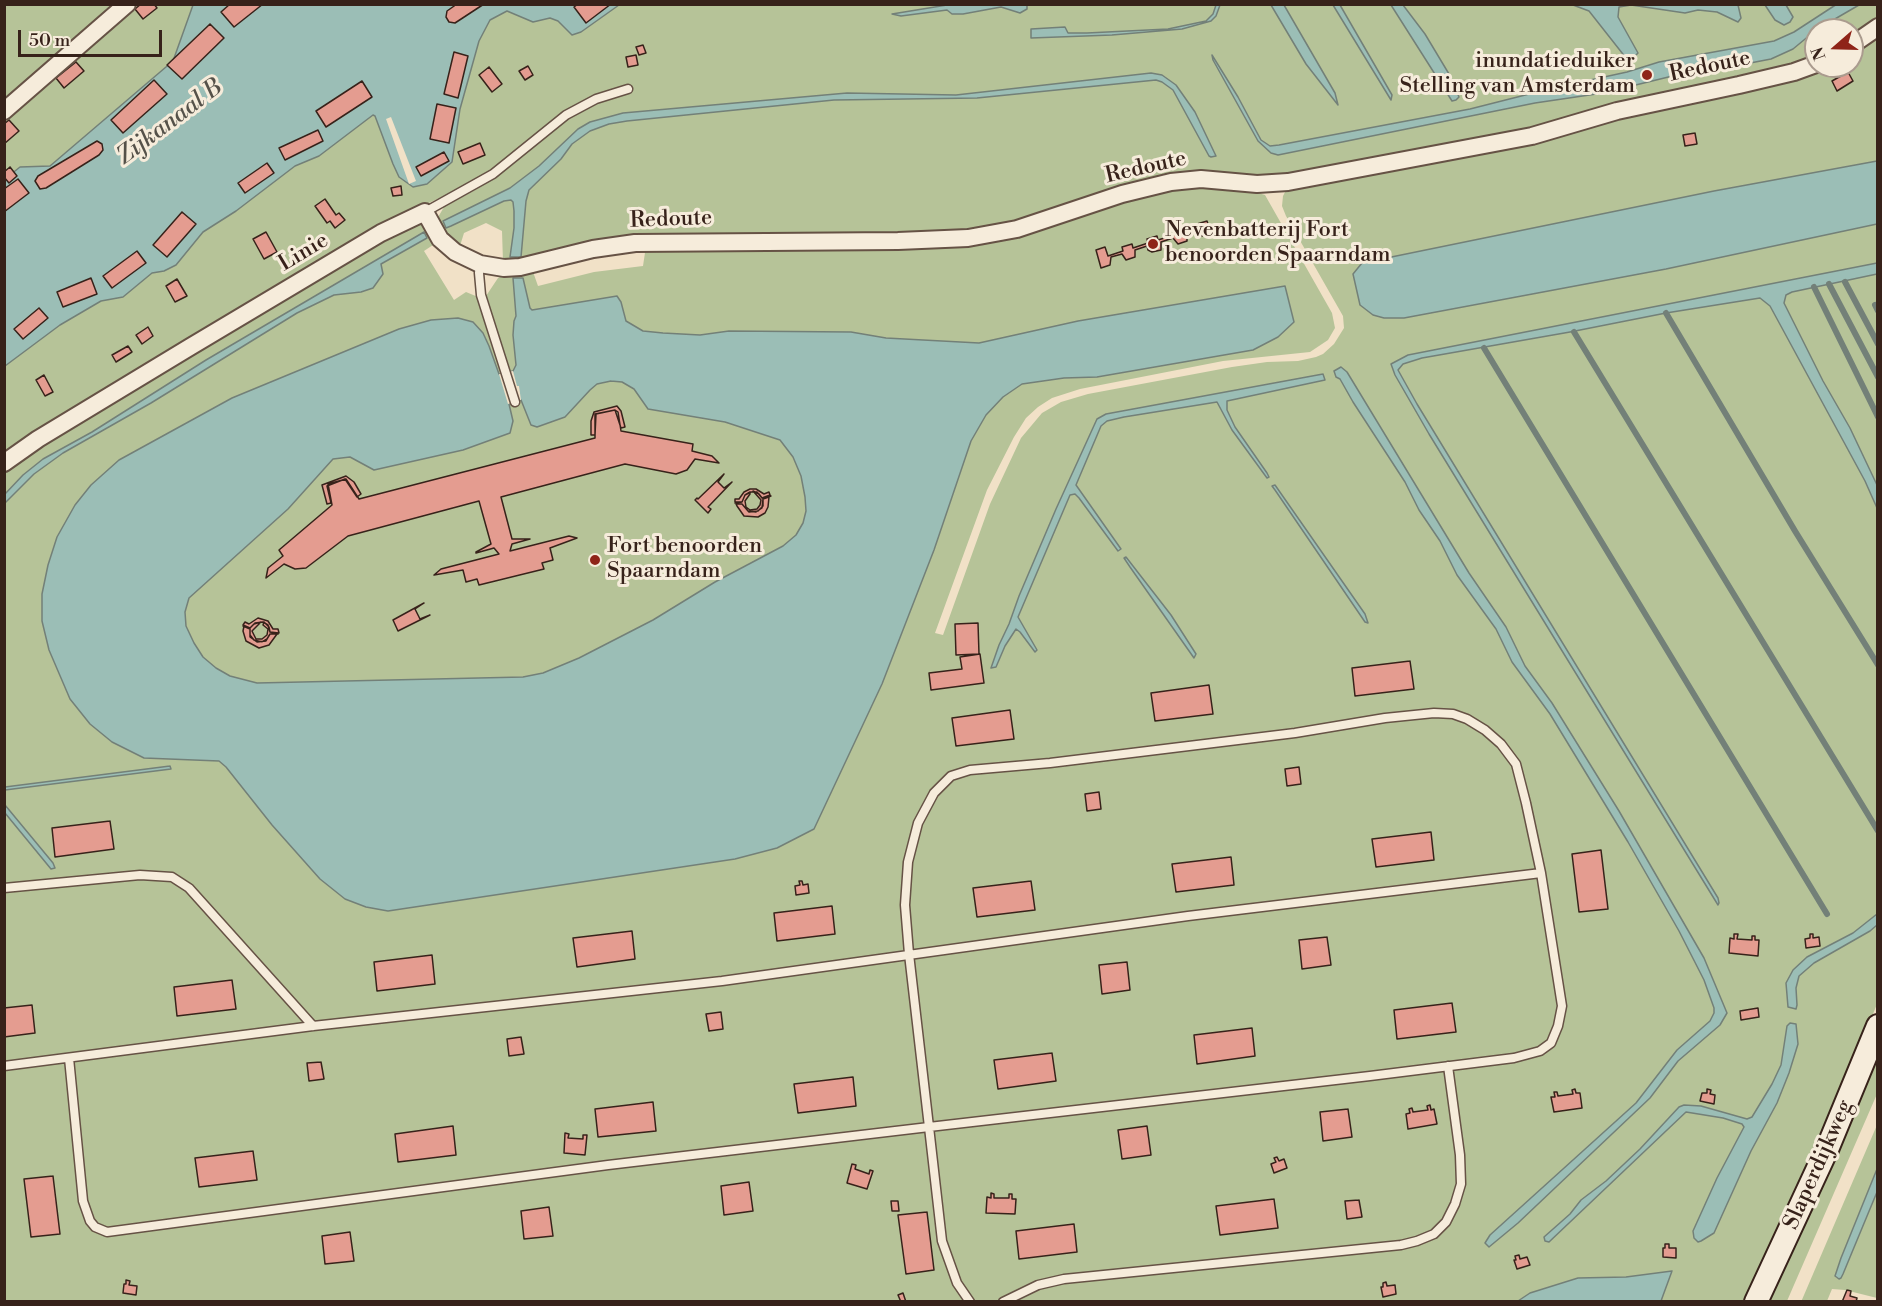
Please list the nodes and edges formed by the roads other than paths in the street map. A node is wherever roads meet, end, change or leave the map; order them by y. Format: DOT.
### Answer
graph roads {
  1 [pos="127,4"];
  2 [pos="1878,27"];
  3 [pos="1864,37"];
  4 [pos="1804,68"];
  5 [pos="628,89"];
  6 [pos="4,111"];
  7 [pos="425,212"];
  8 [pos="480,264"];
  9 [pos="515,402"];
  10 [pos="4,463"];
  11 [pos="1541,873"];
  12 [pos="4,888"];
  13 [pos="909,954"];
  14 [pos="312,1026"];
  15 [pos="1878,1026"];
  16 [pos="69,1058"];
  17 [pos="4,1066"];
  18 [pos="1448,1066"];
  19 [pos="930,1127"];
  20 [pos="970,1302"];
  21 [pos="1003,1302"];
  22 [pos="1756,1302"];
  1 -- 6 [label="street"];
  2 -- 3 [label="street"];
  4 -- 8 [label="street, Redoute"];
  5 -- 7 [label="lane, Linie"];
  7 -- 8 [label="street, Redoute"];
  7 -- 10 [label="street, Linie"];
  8 -- 9 [label="lane"];
  11 -- 13 [label="lane"];
  11 -- 13 [label="lane"];
  11 -- 18 [label="lane"];
  12 -- 14 [label="lane"];
  13 -- 14 [label="lane"];
  13 -- 19 [label="lane"];
  14 -- 16 [label="lane"];
  15 -- 22 [label="street, Slaperdijkweg"];
  16 -- 17 [label="lane"];
  16 -- 19 [label="lane"];
  18 -- 19 [label="lane"];
  18 -- 21 [label="lane"];
  19 -- 20 [label="lane"];
}
